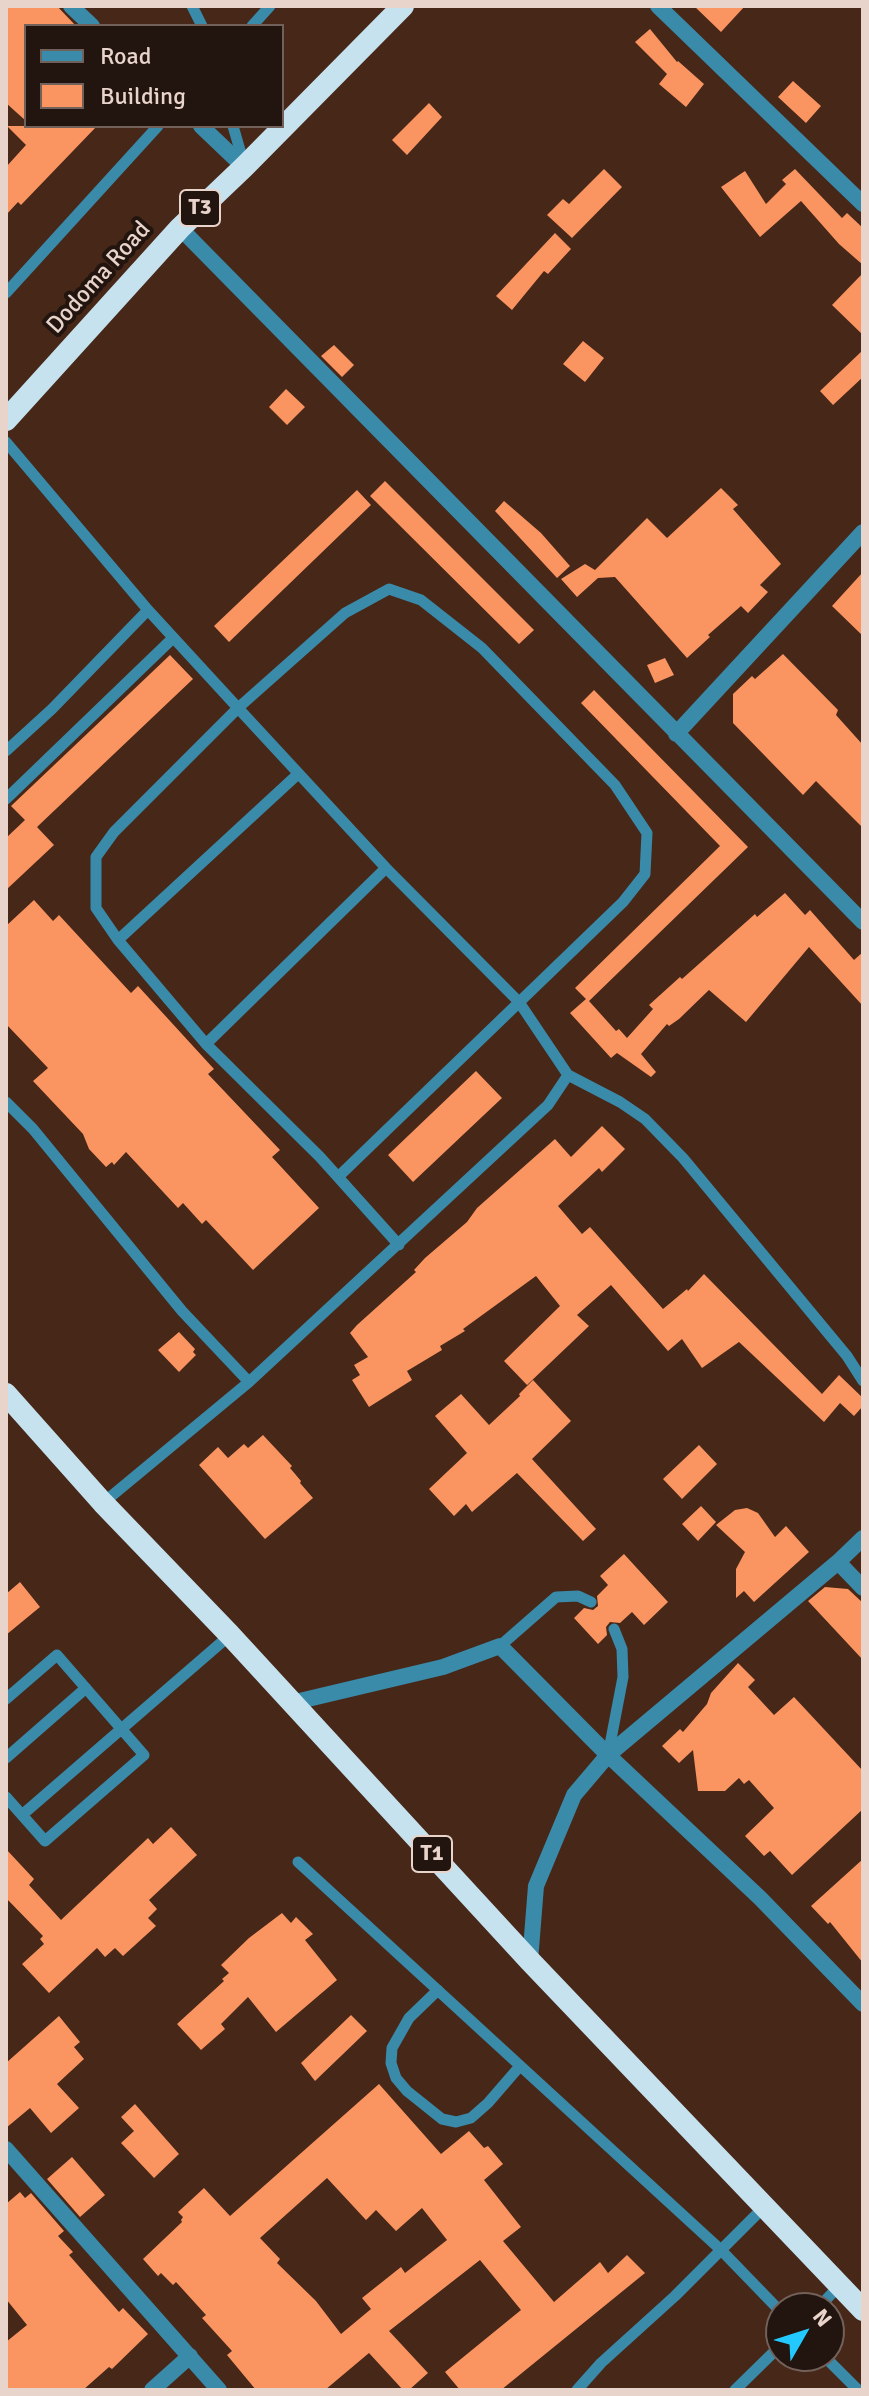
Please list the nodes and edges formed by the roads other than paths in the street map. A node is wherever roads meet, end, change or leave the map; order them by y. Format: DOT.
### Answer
graph roads {
  1 [pos="71,6"];
  2 [pos="192,6"];
  3 [pos="270,6"];
  4 [pos="403,6"];
  5 [pos="658,6"];
  6 [pos="90,24"];
  7 [pos="201,24"];
  8 [pos="254,24"];
  9 [pos="284,126"];
  10 [pos="156,128"];
  11 [pos="203,128"];
  12 [pos="234,128"];
  13 [pos="283,128"];
  14 [pos="244,167"];
  15 [pos="863,204"];
  16 [pos="180,228"];
  17 [pos="6,293"];
  18 [pos="6,420"];
  19 [pos="6,442"];
  20 [pos="863,532"];
  21 [pos="148,610"];
  22 [pos="173,638"];
  23 [pos="238,708"];
  24 [pos="676,734"];
  25 [pos="6,751"];
  26 [pos="298,774"];
  27 [pos="6,799"];
  28 [pos="386,868"];
  29 [pos="863,922"];
  30 [pos="118,940"];
  31 [pos="519,1002"];
  32 [pos="206,1044"];
  33 [pos="568,1075"];
  34 [pos="6,1102"];
  35 [pos="338,1177"];
  36 [pos="399,1245"];
  37 [pos="863,1381"];
  38 [pos="249,1382"];
  39 [pos="6,1394"];
  40 [pos="103,1503"];
  41 [pos="863,1538"];
  42 [pos="838,1562"];
  43 [pos="863,1588"];
  44 [pos="591,1602"];
  45 [pos="614,1629"];
  46 [pos="230,1635"];
  47 [pos="500,1646"];
  48 [pos="86,1688"];
  49 [pos="6,1699"];
  50 [pos="291,1703"];
  51 [pos="121,1729"];
  52 [pos="608,1755"];
  53 [pos="6,1758"];
  54 [pos="6,1797"];
  55 [pos="22,1815"];
  56 [pos="298,1862"];
  57 [pos="530,1961"];
  58 [pos="438,1990"];
  59 [pos="863,2004"];
  60 [pos="520,2066"];
  61 [pos="6,2149"];
  62 [pos="765,2206"];
  63 [pos="721,2250"];
  64 [pos="840,2285"];
  65 [pos="833,2292"];
  66 [pos="765,2295"];
  67 [pos="863,2310"];
  68 [pos="190,2356"];
  69 [pos="765,2361"];
  70 [pos="840,2372"];
  71 [pos="152,2390"];
  72 [pos="219,2390"];
  73 [pos="577,2390"];
  74 [pos="735,2390"];
  75 [pos="858,2390"];
  1 -- 6 [label="street"];
  2 -- 7 [label="lane"];
  3 -- 8 [label="lane"];
  4 -- 9 [label="highway, Dodoma Road / T3"];
  5 -- 15 [label="street"];
  10 -- 17 [label="lane"];
  11 -- 14 [label="street"];
  12 -- 14 [label="lane"];
  13 -- 14 [label="highway, Dodoma Road / T3"];
  14 -- 16 [label="highway, Dodoma Road / T3"];
  16 -- 18 [label="highway, Dodoma Road / T3"];
  16 -- 24 [label="street"];
  19 -- 21 [label="lane"];
  20 -- 24 [label="street"];
  21 -- 22 [label="lane"];
  21 -- 25 [label="lane"];
  22 -- 23 [label="lane"];
  22 -- 27 [label="lane"];
  23 -- 26 [label="lane"];
  23 -- 30 [label="lane"];
  23 -- 31 [label="lane"];
  24 -- 29 [label="street"];
  26 -- 28 [label="lane"];
  26 -- 30 [label="lane"];
  28 -- 31 [label="lane"];
  28 -- 32 [label="lane"];
  30 -- 32 [label="lane"];
  31 -- 33 [label="lane"];
  31 -- 35 [label="lane"];
  32 -- 35 [label="lane"];
  33 -- 36 [label="lane"];
  33 -- 37 [label="lane"];
  34 -- 38 [label="lane"];
  35 -- 36 [label="lane"];
  36 -- 38 [label="lane"];
  38 -- 40 [label="lane"];
  39 -- 40 [label="highway, T1"];
  40 -- 46 [label="highway, T1"];
  41 -- 42 [label="street"];
  42 -- 43 [label="street"];
  42 -- 52 [label="street"];
  44 -- 47 [label="lane"];
  45 -- 52 [label="lane"];
  46 -- 50 [label="highway, T1"];
  46 -- 51 [label="lane"];
  47 -- 50 [label="street"];
  47 -- 52 [label="street"];
  48 -- 49 [label="lane"];
  48 -- 51 [label="lane"];
  48 -- 53 [label="lane"];
  50 -- 57 [label="highway, T1"];
  51 -- 55 [label="lane"];
  51 -- 55 [label="lane"];
  52 -- 57 [label="street"];
  52 -- 59 [label="street"];
  54 -- 55 [label="lane"];
  56 -- 58 [label="lane"];
  57 -- 62 [label="highway, T1"];
  58 -- 60 [label="lane"];
  58 -- 60 [label="lane"];
  60 -- 63 [label="lane"];
  61 -- 68 [label="street"];
  62 -- 63 [label="lane"];
  62 -- 64 [label="highway, T1"];
  63 -- 66 [label="lane"];
  63 -- 73 [label="lane"];
  64 -- 65 [label="lane"];
  64 -- 67 [label="highway, T1"];
  68 -- 71 [label="street"];
  68 -- 72 [label="street"];
  69 -- 74 [label="lane"];
  70 -- 75 [label="lane"];
}
